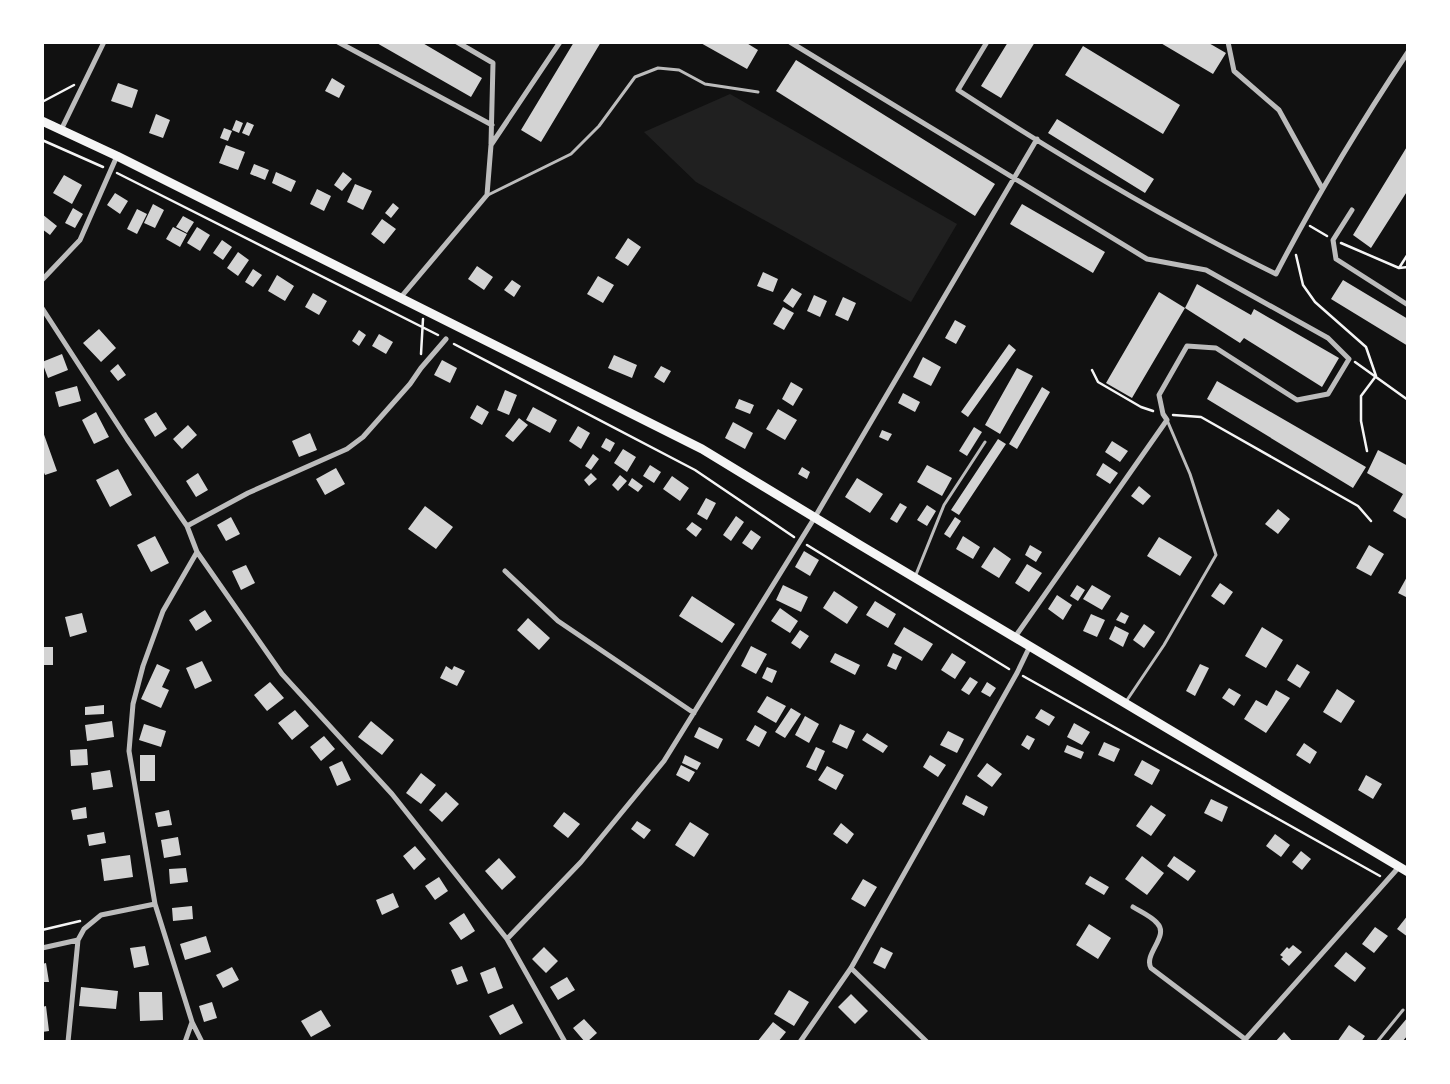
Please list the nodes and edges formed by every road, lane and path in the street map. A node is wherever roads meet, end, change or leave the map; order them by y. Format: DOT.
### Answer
graph roads {
  1 [pos="104,42"];
  2 [pos="338,42"];
  3 [pos="457,42"];
  4 [pos="560,42"];
  5 [pos="790,42"];
  6 [pos="987,42"];
  7 [pos="1228,42"];
  8 [pos="1408,52"];
  9 [pos="88,77"];
  10 [pos="758,92"];
  11 [pos="42,102"];
  12 [pos="42,121"];
  13 [pos="492,125"];
  14 [pos="60,130"];
  15 [pos="1037,139"];
  16 [pos="42,140"];
  17 [pos="491,145"];
  18 [pos="117,156"];
  19 [pos="110,170"];
  20 [pos="1014,179"];
  21 [pos="1322,188"];
  22 [pos="487,195"];
  23 [pos="1352,210"];
  24 [pos="1303,222"];
  25 [pos="1333,240"];
  26 [pos="1408,254"];
  27 [pos="1408,267"];
  28 [pos="1399,268"];
  29 [pos="42,280"];
  30 [pos="400,297"];
  31 [pos="1408,305"];
  32 [pos="42,308"];
  33 [pos="425,309"];
  34 [pos="422,328"];
  35 [pos="446,339"];
  36 [pos="1350,359"];
  37 [pos="420,368"];
  38 [pos="1092,370"];
  39 [pos="1408,400"];
  40 [pos="1163,414"];
  41 [pos="1167,420"];
  42 [pos="985,442"];
  43 [pos="815,517"];
  44 [pos="1371,521"];
  45 [pos="187,526"];
  46 [pos="800,541"];
  47 [pos="197,552"];
  48 [pos="505,571"];
  49 [pos="915,578"];
  50 [pos="1015,637"];
  51 [pos="1030,646"];
  52 [pos="1016,673"];
  53 [pos="1125,703"];
  54 [pos="694,713"];
  55 [pos="1399,867"];
  56 [pos="1408,872"];
  57 [pos="1388,880"];
  58 [pos="155,904"];
  59 [pos="1133,908"];
  60 [pos="96,917"];
  61 [pos="42,930"];
  62 [pos="507,939"];
  63 [pos="78,940"];
  64 [pos="42,948"];
  65 [pos="852,968"];
  66 [pos="1403,1010"];
  67 [pos="192,1022"];
  68 [pos="1244,1040"];
  69 [pos="68,1042"];
  70 [pos="185,1042"];
  71 [pos="202,1042"];
  72 [pos="565,1042"];
  73 [pos="800,1042"];
  74 [pos="927,1042"];
  75 [pos="1377,1042"];
  1 -- 9 [label="street"];
  2 -- 13 [label="street"];
  3 -- 13 [label="street"];
  4 -- 17 [label="street"];
  5 -- 20 [label="street"];
  6 -- 15 [label="street"];
  7 -- 21 [label="street"];
  8 -- 21 [label="street"];
  9 -- 11 [label="path"];
  9 -- 14 [label="street"];
  10 -- 22 [label="lane"];
  12 -- 14 [label="main road"];
  13 -- 17 [label="street"];
  14 -- 18 [label="main road"];
  15 -- 20 [label="street"];
  15 -- 24 [label="street"];
  16 -- 19 [label="path"];
  17 -- 22 [label="street"];
  18 -- 19 [label="street"];
  18 -- 30 [label="main road"];
  19 -- 29 [label="street"];
  19 -- 34 [label="path"];
  20 -- 36 [label="street"];
  20 -- 43 [label="street"];
  21 -- 24 [label="street"];
  22 -- 30 [label="street"];
  23 -- 25 [label="street"];
  24 -- 25 [label="path"];
  25 -- 28 [label="path"];
  25 -- 31 [label="street"];
  26 -- 28 [label="path"];
  27 -- 28 [label="path"];
  30 -- 33 [label="main road"];
  32 -- 45 [label="street"];
  33 -- 34 [label="path"];
  33 -- 43 [label="main road"];
  34 -- 35 [label="path"];
  34 -- 37 [label="path"];
  35 -- 37 [label="street"];
  35 -- 46 [label="path"];
  36 -- 39 [label="path"];
  36 -- 40 [label="street"];
  37 -- 45 [label="street"];
  38 -- 40 [label="path"];
  40 -- 41 [label="street"];
  40 -- 44 [label="path"];
  41 -- 50 [label="street"];
  41 -- 53 [label="lane"];
  42 -- 49 [label="lane"];
  43 -- 46 [label="street"];
  43 -- 49 [label="main road"];
  45 -- 47 [label="street"];
  46 -- 52 [label="path"];
  46 -- 54 [label="street"];
  47 -- 58 [label="street"];
  47 -- 62 [label="street"];
  48 -- 54 [label="street"];
  49 -- 50 [label="main road"];
  50 -- 51 [label="main road"];
  51 -- 52 [label="street"];
  51 -- 53 [label="main road"];
  52 -- 57 [label="path"];
  52 -- 65 [label="street"];
  53 -- 55 [label="main road"];
  54 -- 62 [label="street"];
  55 -- 56 [label="main road"];
  55 -- 57 [label="street"];
  57 -- 68 [label="street"];
  58 -- 60 [label="street"];
  58 -- 67 [label="street"];
  59 -- 68 [label="street"];
  60 -- 61 [label="path"];
  60 -- 63 [label="street"];
  62 -- 72 [label="street"];
  63 -- 64 [label="street"];
  63 -- 69 [label="street"];
  65 -- 73 [label="street"];
  65 -- 74 [label="street"];
  66 -- 75 [label="lane"];
  67 -- 70 [label="street"];
  67 -- 71 [label="street"];
}
